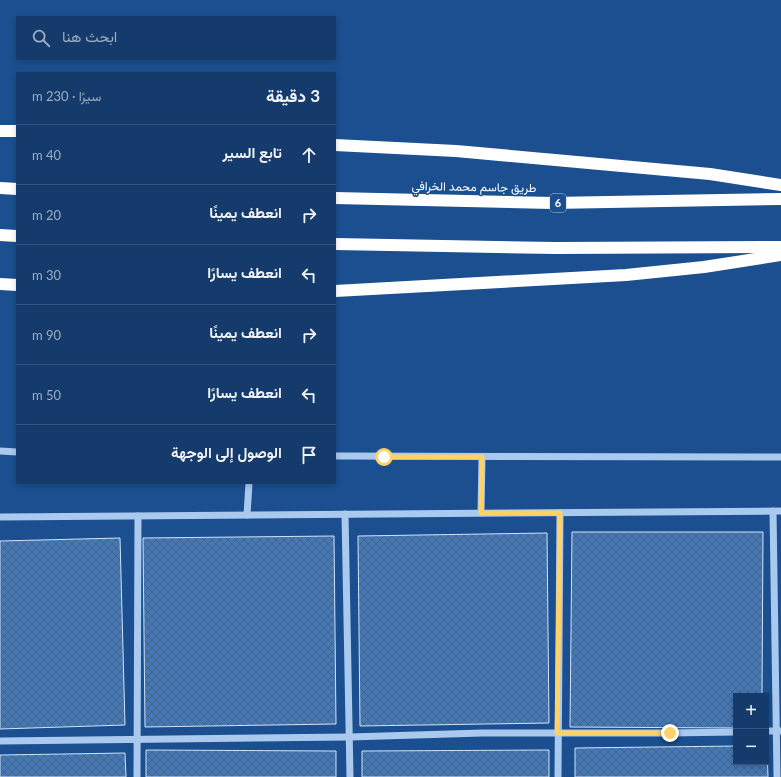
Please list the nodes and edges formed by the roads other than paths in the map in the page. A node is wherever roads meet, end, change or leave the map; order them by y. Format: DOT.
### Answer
graph roads {
  1 [pos="0,131"];
  2 [pos="16,132"];
  3 [pos="336,146"];
  4 [pos="781,185"];
  5 [pos="0,188"];
  6 [pos="16,189"];
  7 [pos="336,198"];
  8 [pos="781,199"];
  9 [pos="0,236"];
  10 [pos="16,236"];
  11 [pos="336,244"];
  12 [pos="781,247"];
  13 [pos="781,255"];
  14 [pos="0,284"];
  15 [pos="16,285"];
  16 [pos="336,292"];
  17 [pos="0,451"];
  18 [pos="16,452"];
  19 [pos="336,456"];
  20 [pos="482,457"];
  21 [pos="781,457"];
  22 [pos="249,484"];
  23 [pos="773,511"];
  24 [pos="781,511"];
  25 [pos="481,513"];
  26 [pos="560,513"];
  27 [pos="345,514"];
  28 [pos="247,515"];
  29 [pos="138,516"];
  30 [pos="0,517"];
  31 [pos="778,731"];
  32 [pos="733,732"];
  33 [pos="557,733"];
  34 [pos="350,737"];
  35 [pos="137,739"];
  36 [pos="0,741"];
  37 [pos="137,777"];
  38 [pos="350,777"];
  39 [pos="558,777"];
  40 [pos="777,777"];
  1 -- 2 [label="highway"];
  3 -- 4 [label="highway"];
  5 -- 6 [label="highway"];
  7 -- 8 [label="highway, طريق جاسم محمد الخرافي / 6"];
  9 -- 10 [label="highway"];
  11 -- 12 [label="highway"];
  13 -- 16 [label="highway"];
  14 -- 15 [label="highway"];
  17 -- 18 [label="street"];
  19 -- 20 [label="street"];
  20 -- 21 [label="street"];
  20 -- 25 [label="street"];
  22 -- 28 [label="street"];
  23 -- 24 [label="street"];
  23 -- 26 [label="street"];
  23 -- 31 [label="street"];
  25 -- 26 [label="street"];
  25 -- 27 [label="street"];
  26 -- 33 [label="street"];
  27 -- 28 [label="street"];
  27 -- 34 [label="street"];
  28 -- 29 [label="street"];
  29 -- 30 [label="street"];
  29 -- 35 [label="street"];
  31 -- 40 [label="street"];
  32 -- 33 [label="street"];
  33 -- 34 [label="street"];
  33 -- 39 [label="street"];
  34 -- 35 [label="street"];
  34 -- 38 [label="street"];
  35 -- 36 [label="street"];
  35 -- 37 [label="street"];
}
